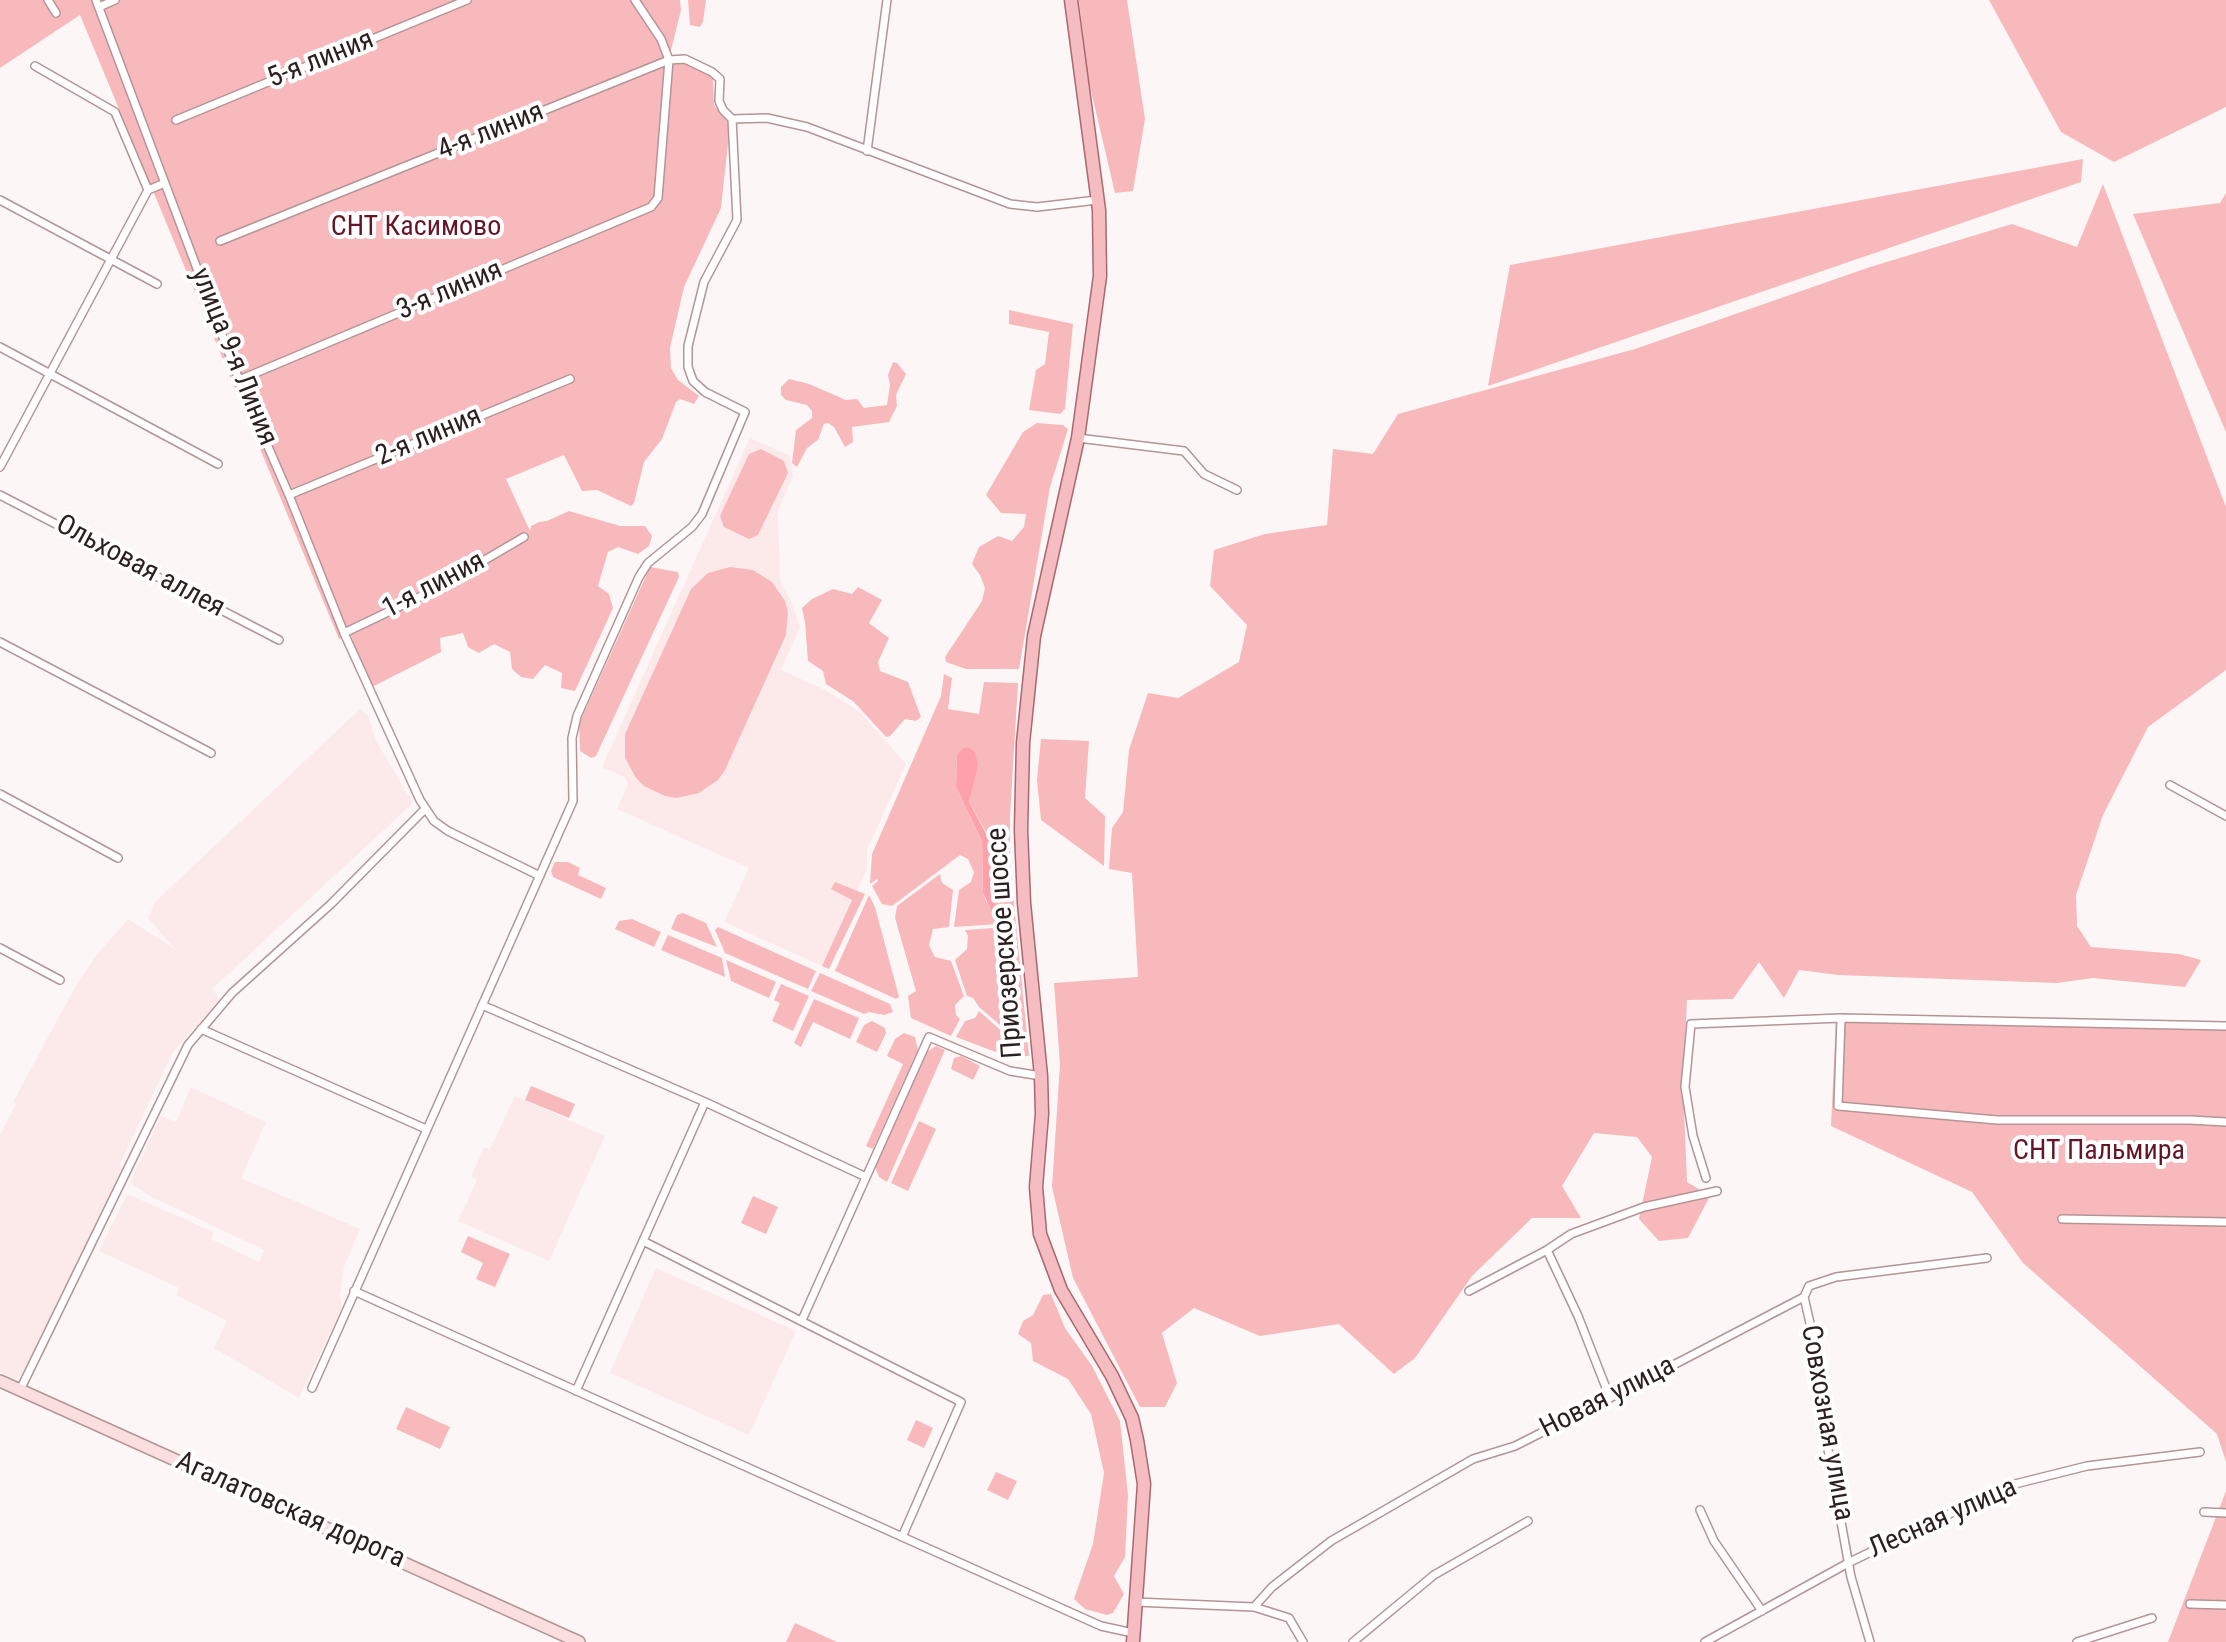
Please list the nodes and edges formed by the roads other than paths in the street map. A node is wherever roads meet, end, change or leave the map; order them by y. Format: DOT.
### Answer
graph roads {
  1 [pos="48,0"];
  2 [pos="115,0"];
  3 [pos="467,0"];
  4 [pos="635,0"];
  5 [pos="887,0"];
  6 [pos="1071,0"];
  7 [pos="97,3"];
  8 [pos="56,13"];
  9 [pos="669,60"];
  10 [pos="35,66"];
  11 [pos="732,119"];
  12 [pos="176,120"];
  13 [pos="867,151"];
  14 [pos="165,183"];
  15 [pos="148,190"];
  16 [pos="0,200"];
  17 [pos="1098,211"];
  18 [pos="220,241"];
  19 [pos="111,260"];
  20 [pos="157,284"];
  21 [pos="0,347"];
  22 [pos="50,374"];
  23 [pos="570,379"];
  24 [pos="239,380"];
  25 [pos="1078,438"];
  26 [pos="218,464"];
  27 [pos="0,467"];
  28 [pos="1237,490"];
  29 [pos="0,495"];
  30 [pos="289,495"];
  31 [pos="524,537"];
  32 [pos="344,633"];
  33 [pos="279,640"];
  34 [pos="0,642"];
  35 [pos="211,753"];
  36 [pos="2170,785"];
  37 [pos="0,794"];
  38 [pos="425,809"];
  39 [pos="2226,816"];
  40 [pos="118,858"];
  41 [pos="540,876"];
  42 [pos="0,948"];
  43 [pos="60,980"];
  44 [pos="482,1005"];
  45 [pos="1841,1018"];
  46 [pos="2226,1026"];
  47 [pos="201,1029"];
  48 [pos="1041,1076"];
  49 [pos="705,1102"];
  50 [pos="2226,1122"];
  51 [pos="426,1129"];
  52 [pos="866,1177"];
  53 [pos="1706,1178"];
  54 [pos="1717,1191"];
  55 [pos="2062,1219"];
  56 [pos="2226,1222"];
  57 [pos="643,1241"];
  58 [pos="1547,1250"];
  59 [pos="1987,1258"];
  60 [pos="354,1291"];
  61 [pos="1469,1291"];
  62 [pos="1804,1297"];
  63 [pos="802,1320"];
  64 [pos="0,1381"];
  65 [pos="312,1388"];
  66 [pos="20,1390"];
  67 [pos="576,1391"];
  68 [pos="1610,1398"];
  69 [pos="2200,1452"];
  70 [pos="1700,1510"];
  71 [pos="2204,1512"];
  72 [pos="2226,1513"];
  73 [pos="1528,1521"];
  74 [pos="902,1537"];
  75 [pos="1850,1562"];
  76 [pos="1135,1602"];
  77 [pos="2190,1604"];
  78 [pos="2226,1605"];
  79 [pos="1254,1607"];
  80 [pos="1762,1611"];
  81 [pos="2152,1618"];
  82 [pos="1133,1638"];
  83 [pos="579,1642"];
  84 [pos="1303,1642"];
  85 [pos="1353,1642"];
  86 [pos="1705,1642"];
  87 [pos="1870,1642"];
  88 [pos="2077,1642"];
  1 -- 8 [label="street"];
  2 -- 7 [label="street"];
  3 -- 12 [label="street, 5-я линия"];
  4 -- 9 [label="street"];
  5 -- 13 [label="street"];
  6 -- 17 [label="main road, Приозерское шоссе"];
  7 -- 14 [label="street, улица 9-я Линия"];
  9 -- 11 [label="street"];
  9 -- 18 [label="street, 4-я линия"];
  9 -- 24 [label="street, 3-я линия"];
  10 -- 15 [label="street"];
  11 -- 13 [label="street"];
  11 -- 41 [label="street"];
  13 -- 17 [label="street"];
  14 -- 15 [label="street"];
  14 -- 24 [label="street, улица 9-я Линия"];
  15 -- 19 [label="street"];
  16 -- 19 [label="street"];
  17 -- 25 [label="main road, Приозерское шоссе"];
  19 -- 20 [label="street"];
  19 -- 22 [label="street"];
  21 -- 22 [label="street"];
  22 -- 26 [label="street"];
  22 -- 27 [label="street"];
  23 -- 30 [label="street, 2-я линия"];
  24 -- 30 [label="street, улица 9-я Линия"];
  25 -- 28 [label="street"];
  25 -- 48 [label="main road, Приозерское шоссе"];
  29 -- 33 [label="street, Ольховая аллея"];
  30 -- 32 [label="street, улица 9-я Линия"];
  31 -- 32 [label="street, 1-я линия"];
  32 -- 38 [label="street, улица 9-я Линия"];
  34 -- 35 [label="street"];
  36 -- 39 [label="street"];
  37 -- 40 [label="street"];
  38 -- 41 [label="street"];
  38 -- 47 [label="street"];
  41 -- 44 [label="street"];
  42 -- 43 [label="street"];
  44 -- 49 [label="street"];
  44 -- 51 [label="street"];
  45 -- 46 [label="street"];
  45 -- 50 [label="street"];
  45 -- 53 [label="street"];
  47 -- 51 [label="street"];
  47 -- 66 [label="street"];
  48 -- 52 [label="street"];
  48 -- 76 [label="main road, Приозерское шоссе"];
  49 -- 52 [label="street"];
  49 -- 57 [label="street"];
  51 -- 60 [label="street"];
  52 -- 63 [label="street"];
  54 -- 58 [label="street"];
  55 -- 56 [label="street"];
  57 -- 63 [label="street"];
  57 -- 67 [label="street"];
  58 -- 61 [label="street"];
  58 -- 68 [label="street"];
  59 -- 62 [label="street, Новая улица"];
  60 -- 65 [label="street"];
  60 -- 67 [label="street"];
  62 -- 68 [label="street, Новая улица"];
  62 -- 75 [label="street, Совхозная улица"];
  63 -- 74 [label="street"];
  64 -- 66 [label="main road, Агалатовская дорога"];
  66 -- 83 [label="main road, Агалатовская дорога"];
  67 -- 74 [label="street"];
  68 -- 79 [label="street, Новая улица"];
  69 -- 75 [label="street, Лесная улица"];
  70 -- 80 [label="street"];
  71 -- 72 [label="street"];
  73 -- 85 [label="street"];
  74 -- 82 [label="street"];
  75 -- 80 [label="street, Лесная улица"];
  75 -- 87 [label="street, Совхозная улица"];
  76 -- 79 [label="street"];
  76 -- 82 [label="main road, Приозерское шоссе"];
  77 -- 78 [label="street"];
  79 -- 84 [label="street"];
  80 -- 86 [label="street, Лесная улица"];
  81 -- 88 [label="street"];
}
